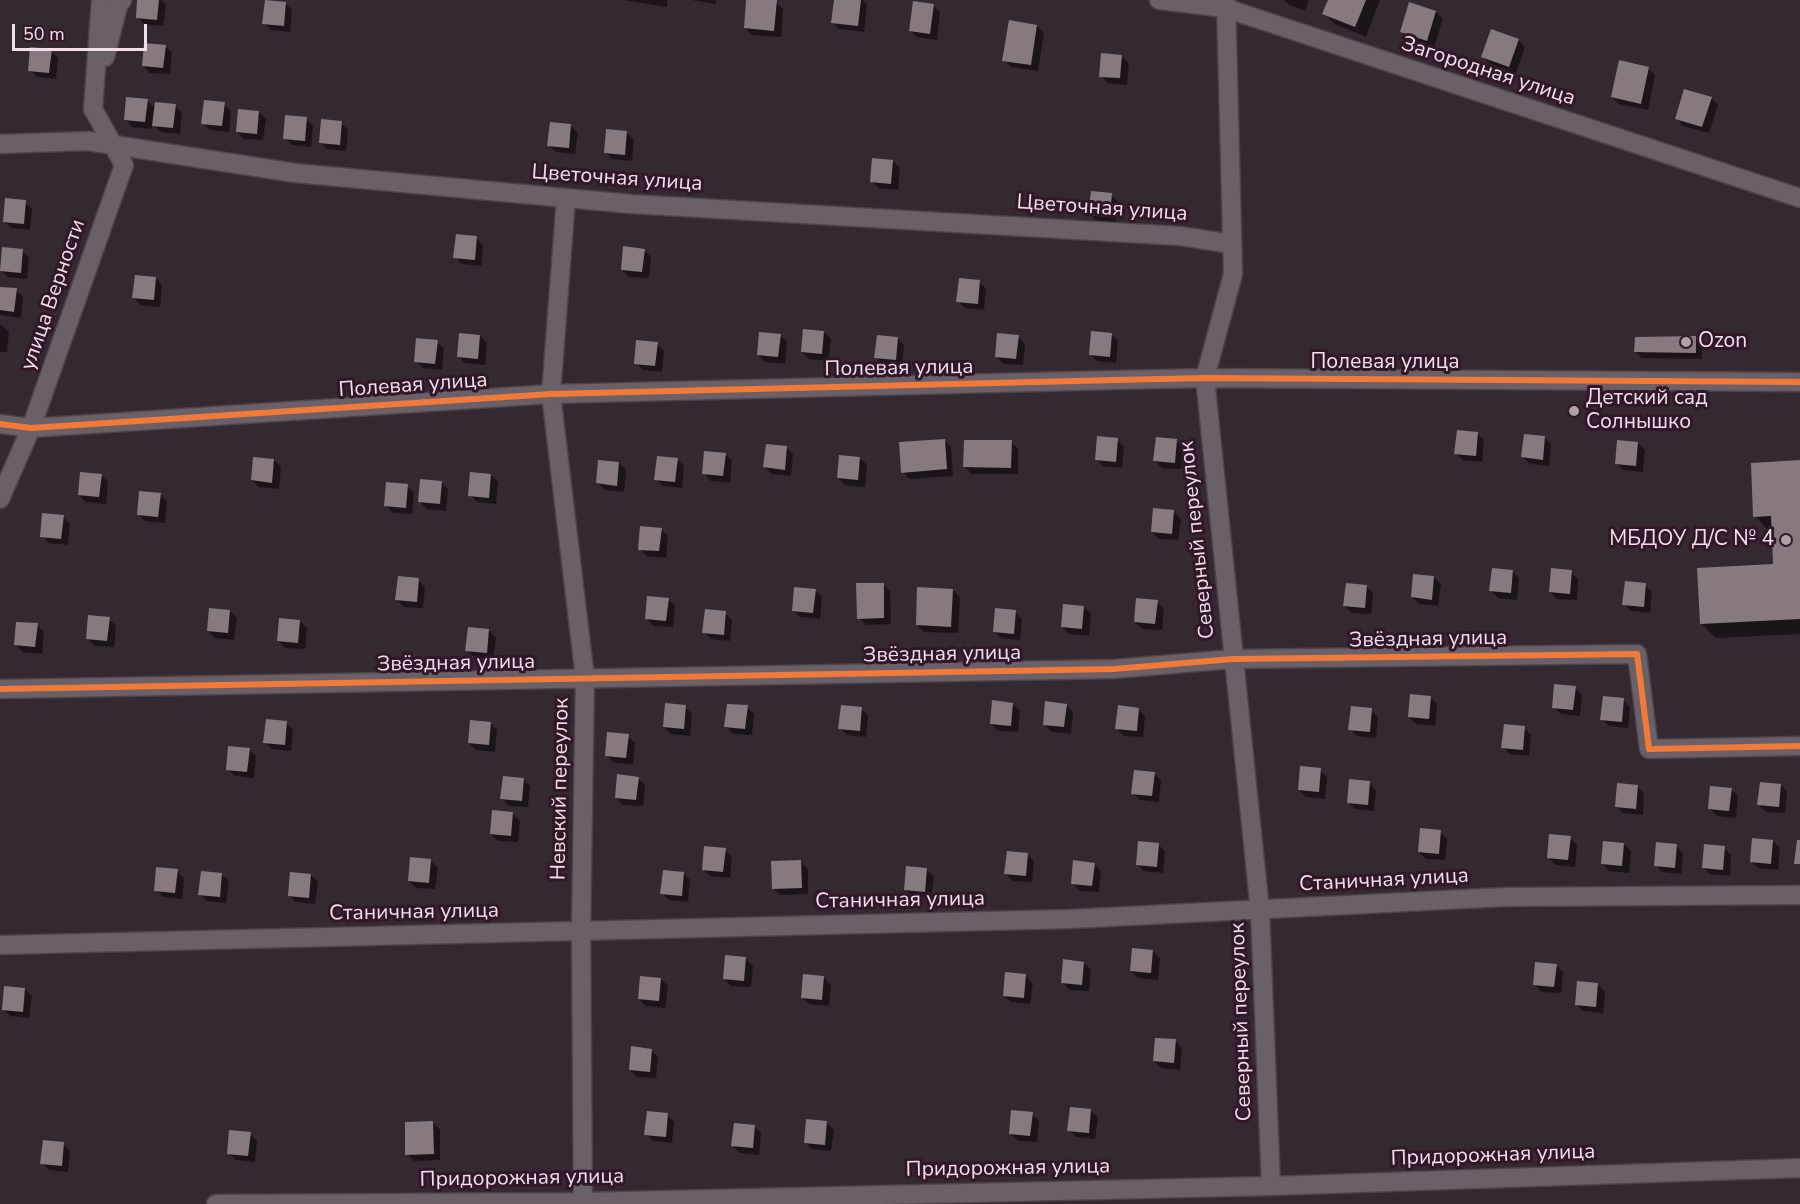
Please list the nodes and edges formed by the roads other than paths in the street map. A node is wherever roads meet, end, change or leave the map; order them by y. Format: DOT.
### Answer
graph roads {
  1 [pos="101,0"];
  2 [pos="122,0"];
  3 [pos="1159,0"];
  4 [pos="1226,4"];
  5 [pos="93,109"];
  6 [pos="112,143"];
  7 [pos="0,144"];
  8 [pos="566,198"];
  9 [pos="1800,198"];
  10 [pos="1232,244"];
  11 [pos="1205,378"];
  12 [pos="1800,382"];
  13 [pos="552,394"];
  14 [pos="0,424"];
  15 [pos="31,428"];
  16 [pos="0,498"];
  17 [pos="1233,659"];
  18 [pos="585,678"];
  19 [pos="0,689"];
  20 [pos="1800,746"];
  21 [pos="1800,895"];
  22 [pos="1260,911"];
  23 [pos="581,931"];
  24 [pos="0,945"];
  25 [pos="1800,1168"];
  26 [pos="1271,1186"];
  27 [pos="583,1202"];
  28 [pos="216,1204"];
  1 -- 5 [label="street"];
  2 -- 5 [label="street"];
  3 -- 4 [label="street, Загородная улица"];
  4 -- 9 [label="street, Загородная улица"];
  4 -- 10 [label="street, Северный переулок"];
  5 -- 6 [label="street, улица Верности"];
  6 -- 7 [label="street, Цветочная улица"];
  6 -- 8 [label="street, Цветочная улица"];
  6 -- 15 [label="street, улица Верности"];
  8 -- 10 [label="street, Цветочная улица"];
  8 -- 13 [label="street, Невский переулок"];
  10 -- 11 [label="street, Северный переулок"];
  11 -- 12 [label="street, Полевая улица"];
  11 -- 13 [label="street, Полевая улица"];
  11 -- 17 [label="street, Северный переулок"];
  13 -- 15 [label="street, Полевая улица"];
  13 -- 18 [label="street, Невский переулок"];
  14 -- 15 [label="street, Полевая улица"];
  15 -- 16 [label="street, улица Верности"];
  17 -- 18 [label="street, Звёздная улица"];
  17 -- 20 [label="street, Звёздная улица"];
  17 -- 22 [label="street, Северный переулок"];
  18 -- 19 [label="street, Звёздная улица"];
  18 -- 23 [label="street, Невский переулок"];
  21 -- 22 [label="street, Станичная улица"];
  22 -- 23 [label="street, Станичная улица"];
  22 -- 26 [label="street, Северный переулок"];
  23 -- 24 [label="street, Станичная улица"];
  23 -- 27 [label="street, Невский переулок"];
  25 -- 26 [label="street, Придорожная улица"];
  26 -- 27 [label="street, Придорожная улица"];
  27 -- 28 [label="street, Придорожная улица"];
}
